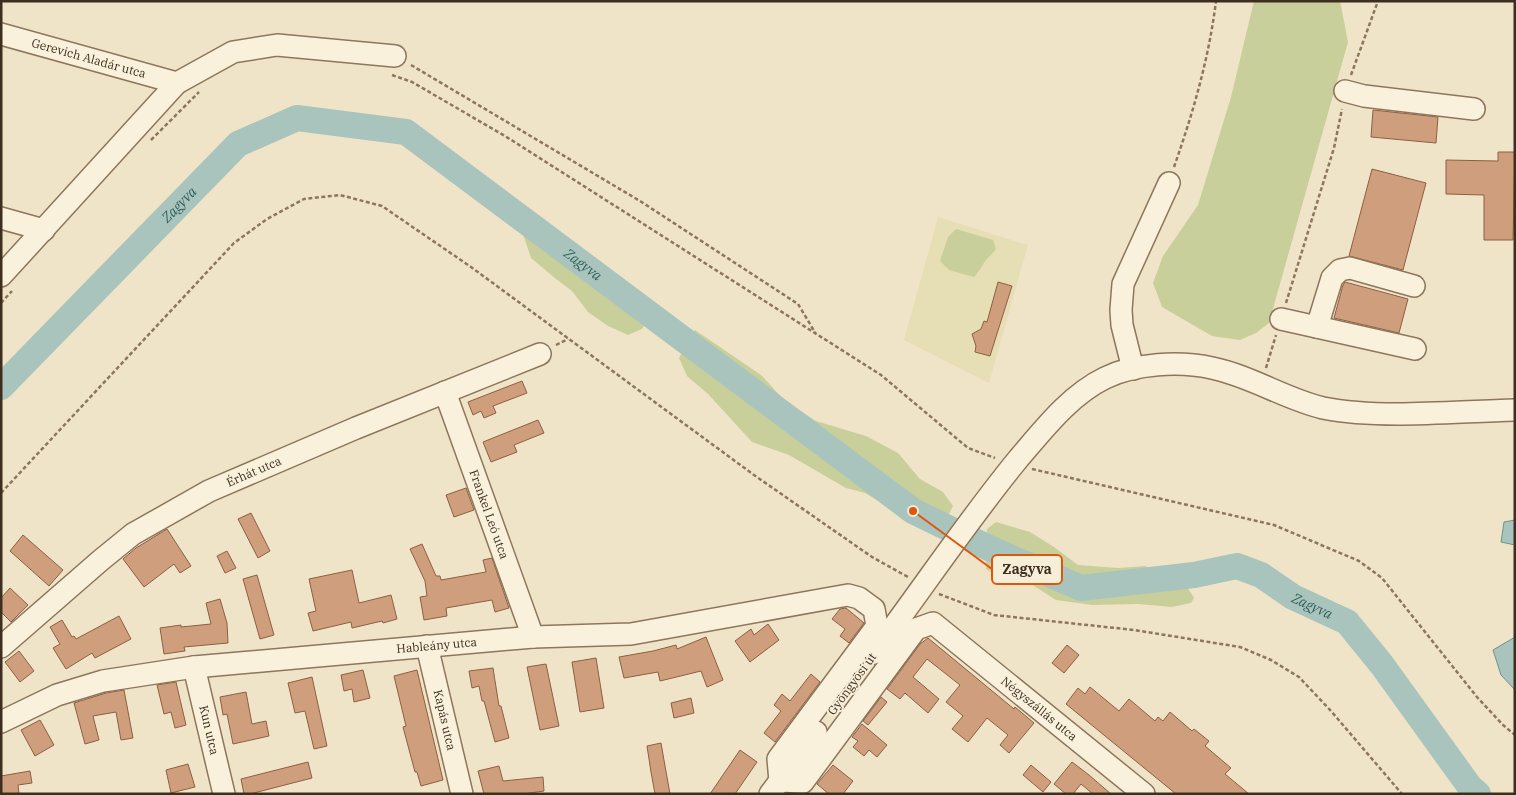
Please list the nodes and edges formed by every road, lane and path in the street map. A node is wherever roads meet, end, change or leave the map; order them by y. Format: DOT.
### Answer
graph roads {
  1 [pos="1216,1"];
  2 [pos="1378,1"];
  3 [pos="1,34"];
  4 [pos="391,64"];
  5 [pos="177,83"];
  6 [pos="200,91"];
  7 [pos="1345,91"];
  8 [pos="1474,109"];
  9 [pos="149,143"];
  10 [pos="1169,183"];
  11 [pos="1,218"];
  12 [pos="44,230"];
  13 [pos="8,282"];
  14 [pos="1414,286"];
  15 [pos="1,303"];
  16 [pos="1281,319"];
  17 [pos="1317,327"];
  18 [pos="816,335"];
  19 [pos="1415,349"];
  20 [pos="540,354"];
  21 [pos="1133,369"];
  22 [pos="1260,386"];
  23 [pos="445,392"];
  24 [pos="1515,410"];
  25 [pos="1014,465"];
  26 [pos="1,493"];
  27 [pos="927,580"];
  28 [pos="533,637"];
  29 [pos="427,646"];
  30 [pos="1,647"];
  31 [pos="194,667"];
  32 [pos="1,722"];
  33 [pos="1515,735"];
  34 [pos="775,787"];
  35 [pos="224,794"];
  36 [pos="462,794"];
  37 [pos="1144,794"];
  38 [pos="1402,794"];
  1 -- 10 [label="path"];
  2 -- 7 [label="path"];
  3 -- 5 [label="street, Gerevich Aladár utca"];
  4 -- 5 [label="street"];
  4 -- 18 [label="path"];
  4 -- 18 [label="path"];
  5 -- 12 [label="street"];
  6 -- 9 [label="path"];
  7 -- 8 [label="street"];
  7 -- 16 [label="path"];
  10 -- 21 [label="street"];
  11 -- 12 [label="street"];
  12 -- 13 [label="street"];
  13 -- 15 [label="path"];
  14 -- 17 [label="street"];
  16 -- 17 [label="street"];
  16 -- 22 [label="path"];
  17 -- 19 [label="street"];
  18 -- 25 [label="path"];
  20 -- 23 [label="street, Érhát utca"];
  21 -- 22 [label="street, Gyöngyösi út"];
  21 -- 25 [label="street, Gyöngyösi út"];
  22 -- 24 [label="street, Gyöngyösi út"];
  23 -- 28 [label="street, Frankel Leó utca"];
  23 -- 30 [label="street, Érhát utca"];
  25 -- 27 [label="street, Gyöngyösi út"];
  25 -- 33 [label="path"];
  26 -- 27 [label="path"];
  27 -- 34 [label="street, Gyöngyösi út"];
  27 -- 38 [label="path"];
  28 -- 29 [label="street, Hableány utca"];
  28 -- 34 [label="street, Hableány utca"];
  29 -- 31 [label="street, Hableány utca"];
  29 -- 36 [label="street, Kapás utca"];
  31 -- 32 [label="street, Hableány utca"];
  31 -- 35 [label="street, Kun utca"];
  34 -- 37 [label="street, Négyszállás utca"];
}
